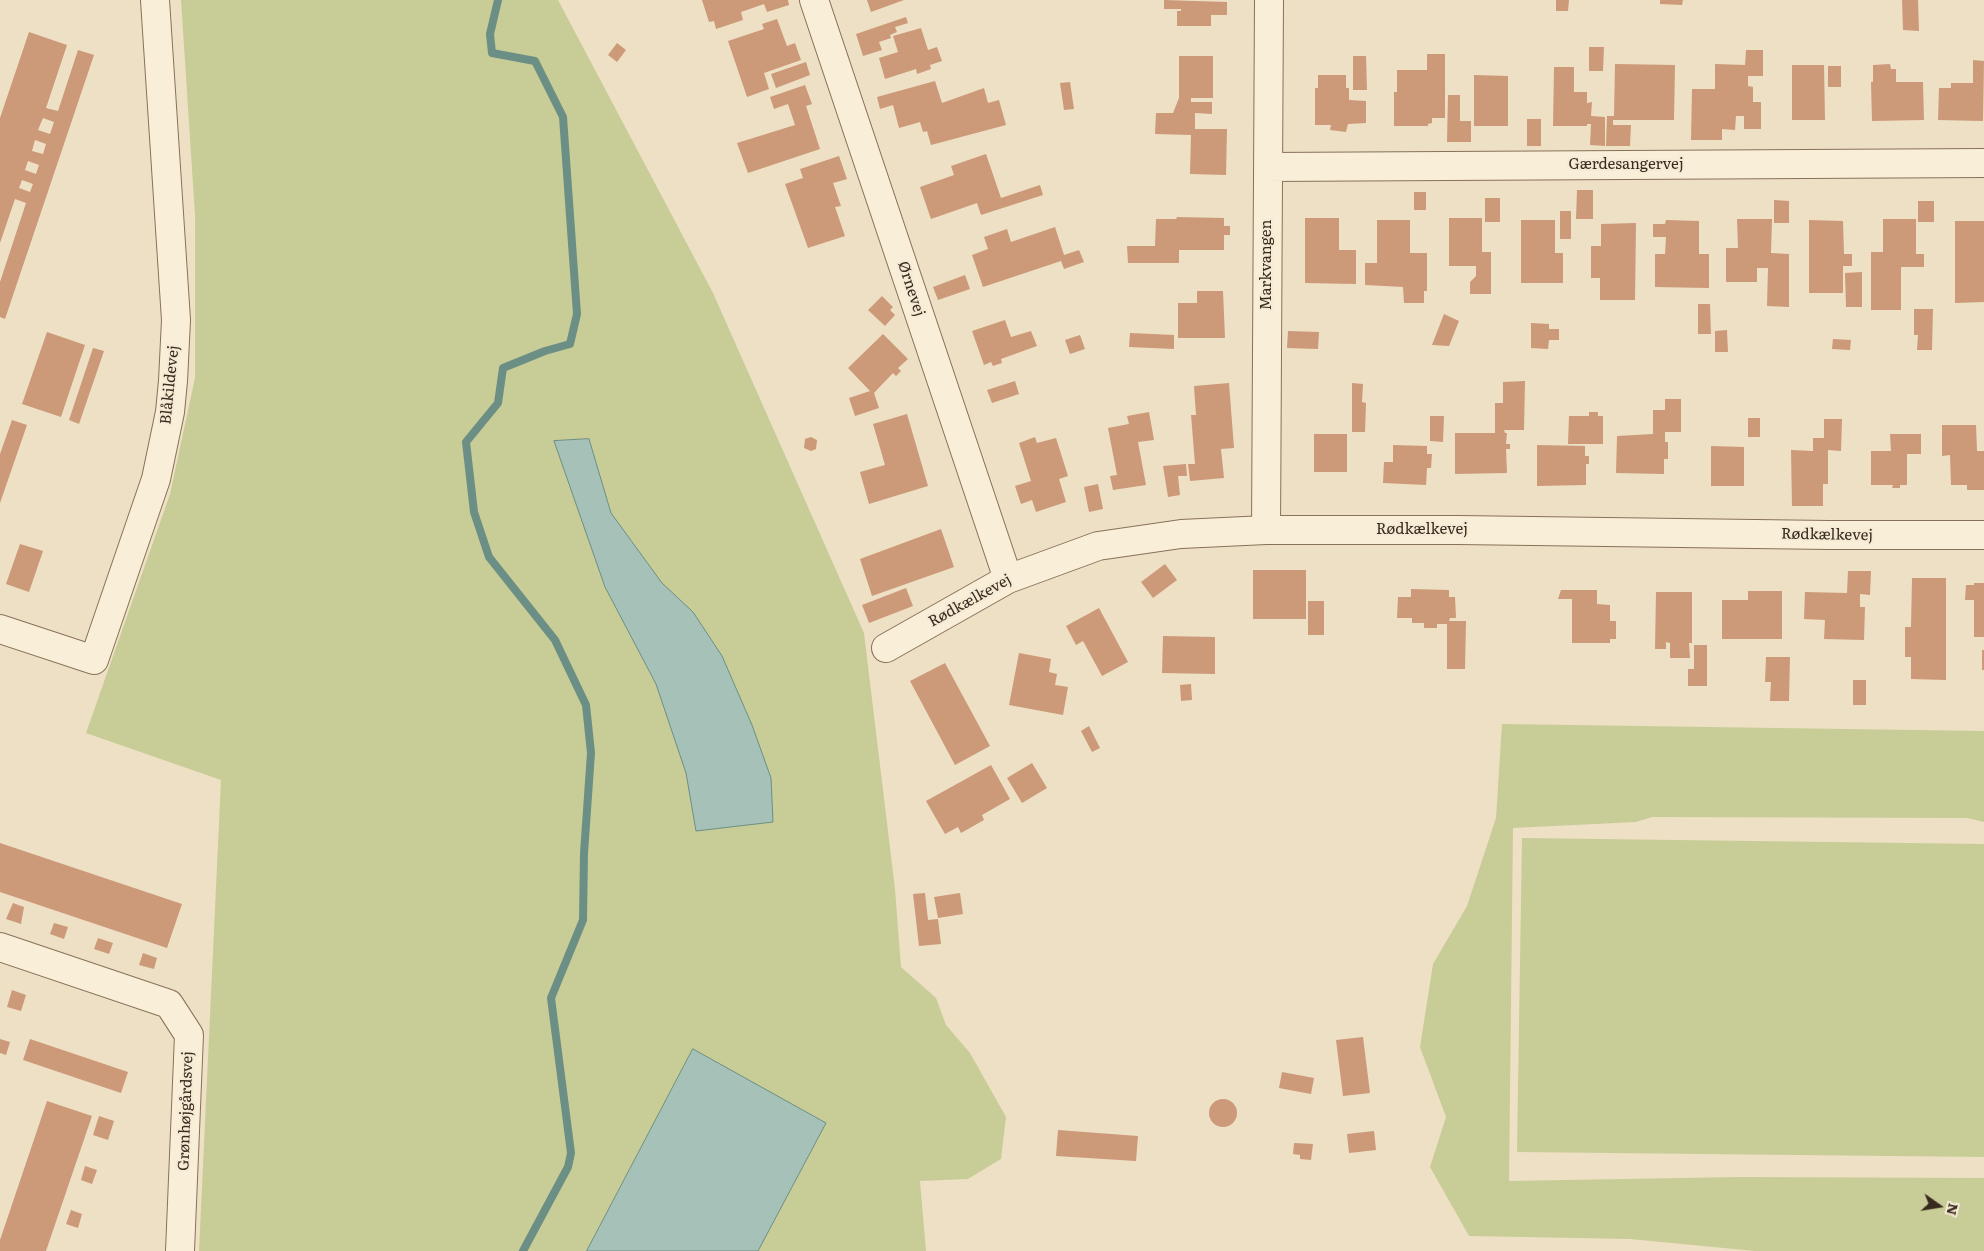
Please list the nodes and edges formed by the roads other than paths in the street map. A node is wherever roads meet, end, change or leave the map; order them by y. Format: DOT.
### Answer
graph roads {
  1 [pos="155,0"];
  2 [pos="814,0"];
  3 [pos="1269,0"];
  4 [pos="1984,164"];
  5 [pos="1268,167"];
  6 [pos="1266,530"];
  7 [pos="1984,535"];
  8 [pos="1008,579"];
  9 [pos="0,629"];
  10 [pos="886,648"];
  11 [pos="0,947"];
  12 [pos="180,1251"];
  1 -- 9 [label="street, Blåkildevej"];
  2 -- 8 [label="street, Ørnevej"];
  3 -- 5 [label="street, Markvangen"];
  4 -- 5 [label="street, Gærdesangervej"];
  5 -- 6 [label="street, Markvangen"];
  6 -- 7 [label="street, Rødkælkevej"];
  6 -- 8 [label="street, Rødkælkevej"];
  8 -- 10 [label="street, Rødkælkevej"];
  11 -- 12 [label="street, Grønhøjgårdsvej"];
}
